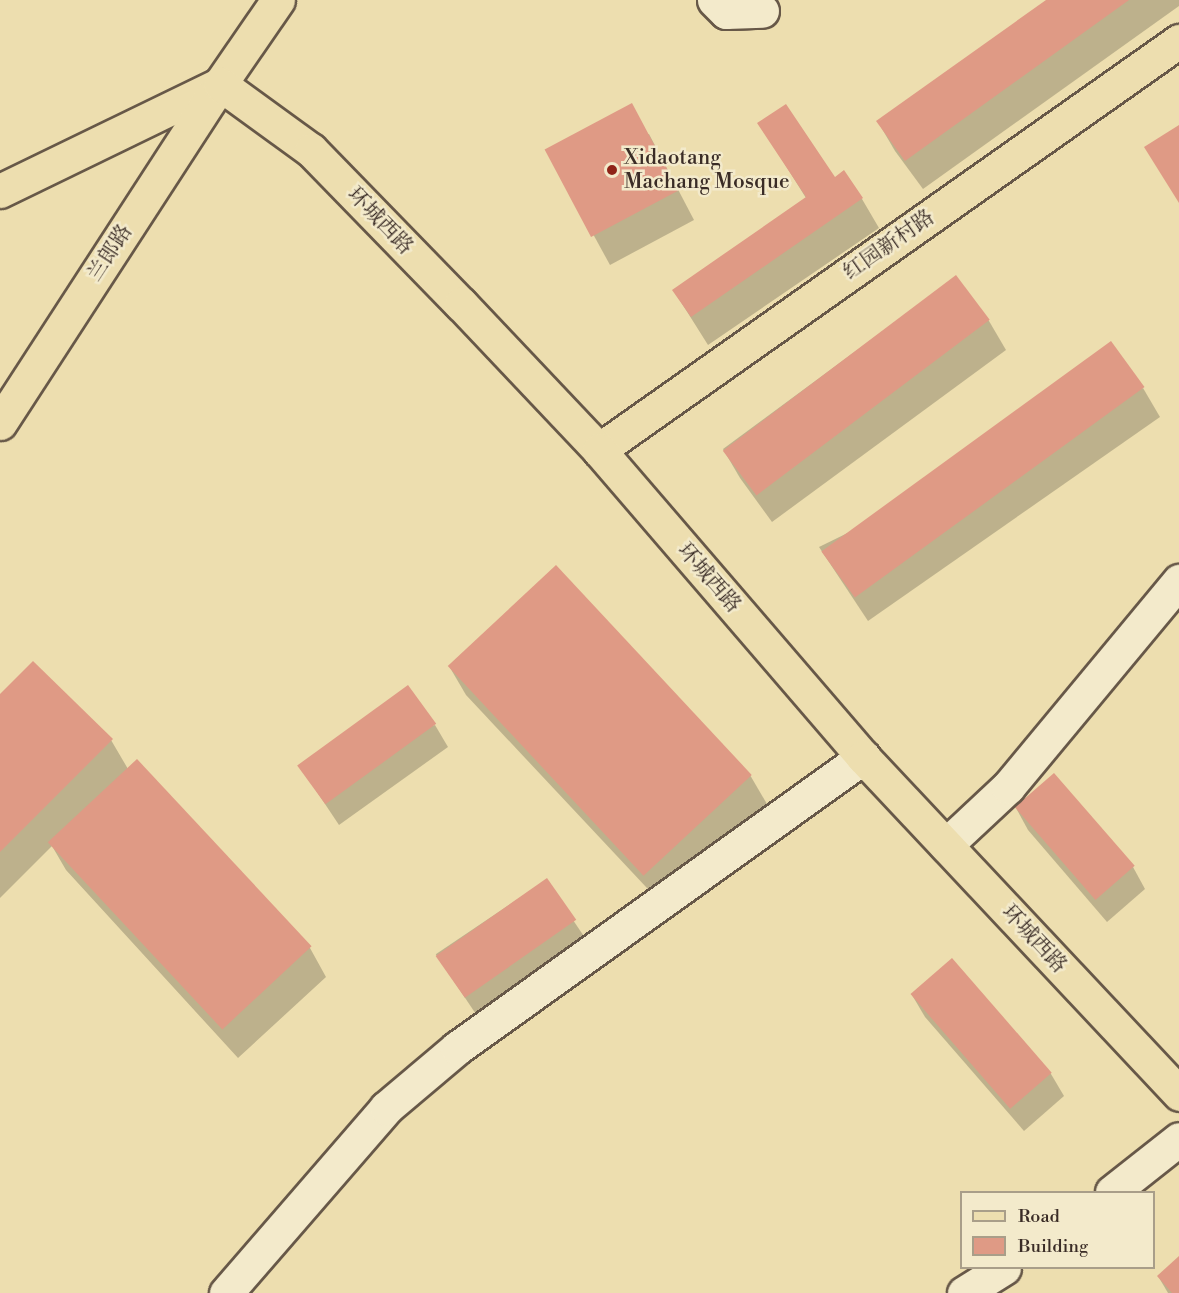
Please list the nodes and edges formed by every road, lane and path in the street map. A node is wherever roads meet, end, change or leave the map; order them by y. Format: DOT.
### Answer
graph roads {
  1 [pos="278,0"];
  2 [pos="714,0"];
  3 [pos="762,11"];
  4 [pos="1179,41"];
  5 [pos="220,84"];
  6 [pos="0,191"];
  7 [pos="0,423"];
  8 [pos="599,450"];
  9 [pos="1179,580"];
  10 [pos="863,757"];
  11 [pos="946,845"];
  12 [pos="1179,1094"];
  13 [pos="1179,1139"];
  14 [pos="1113,1191"];
  15 [pos="1002,1269"];
  16 [pos="226,1293"];
  17 [pos="964,1293"];
  1 -- 5 [label="main road, 兰郎路"];
  2 -- 3 [label="street"];
  4 -- 8 [label="main road, 红园新村路"];
  5 -- 6 [label="main road"];
  5 -- 7 [label="main road, 兰郎路"];
  5 -- 8 [label="main road, 环城西路"];
  8 -- 10 [label="main road, 环城西路"];
  9 -- 11 [label="street"];
  10 -- 11 [label="main road, 环城西路"];
  10 -- 16 [label="street"];
  11 -- 12 [label="main road, 环城西路"];
  13 -- 14 [label="street"];
  15 -- 17 [label="street"];
}
